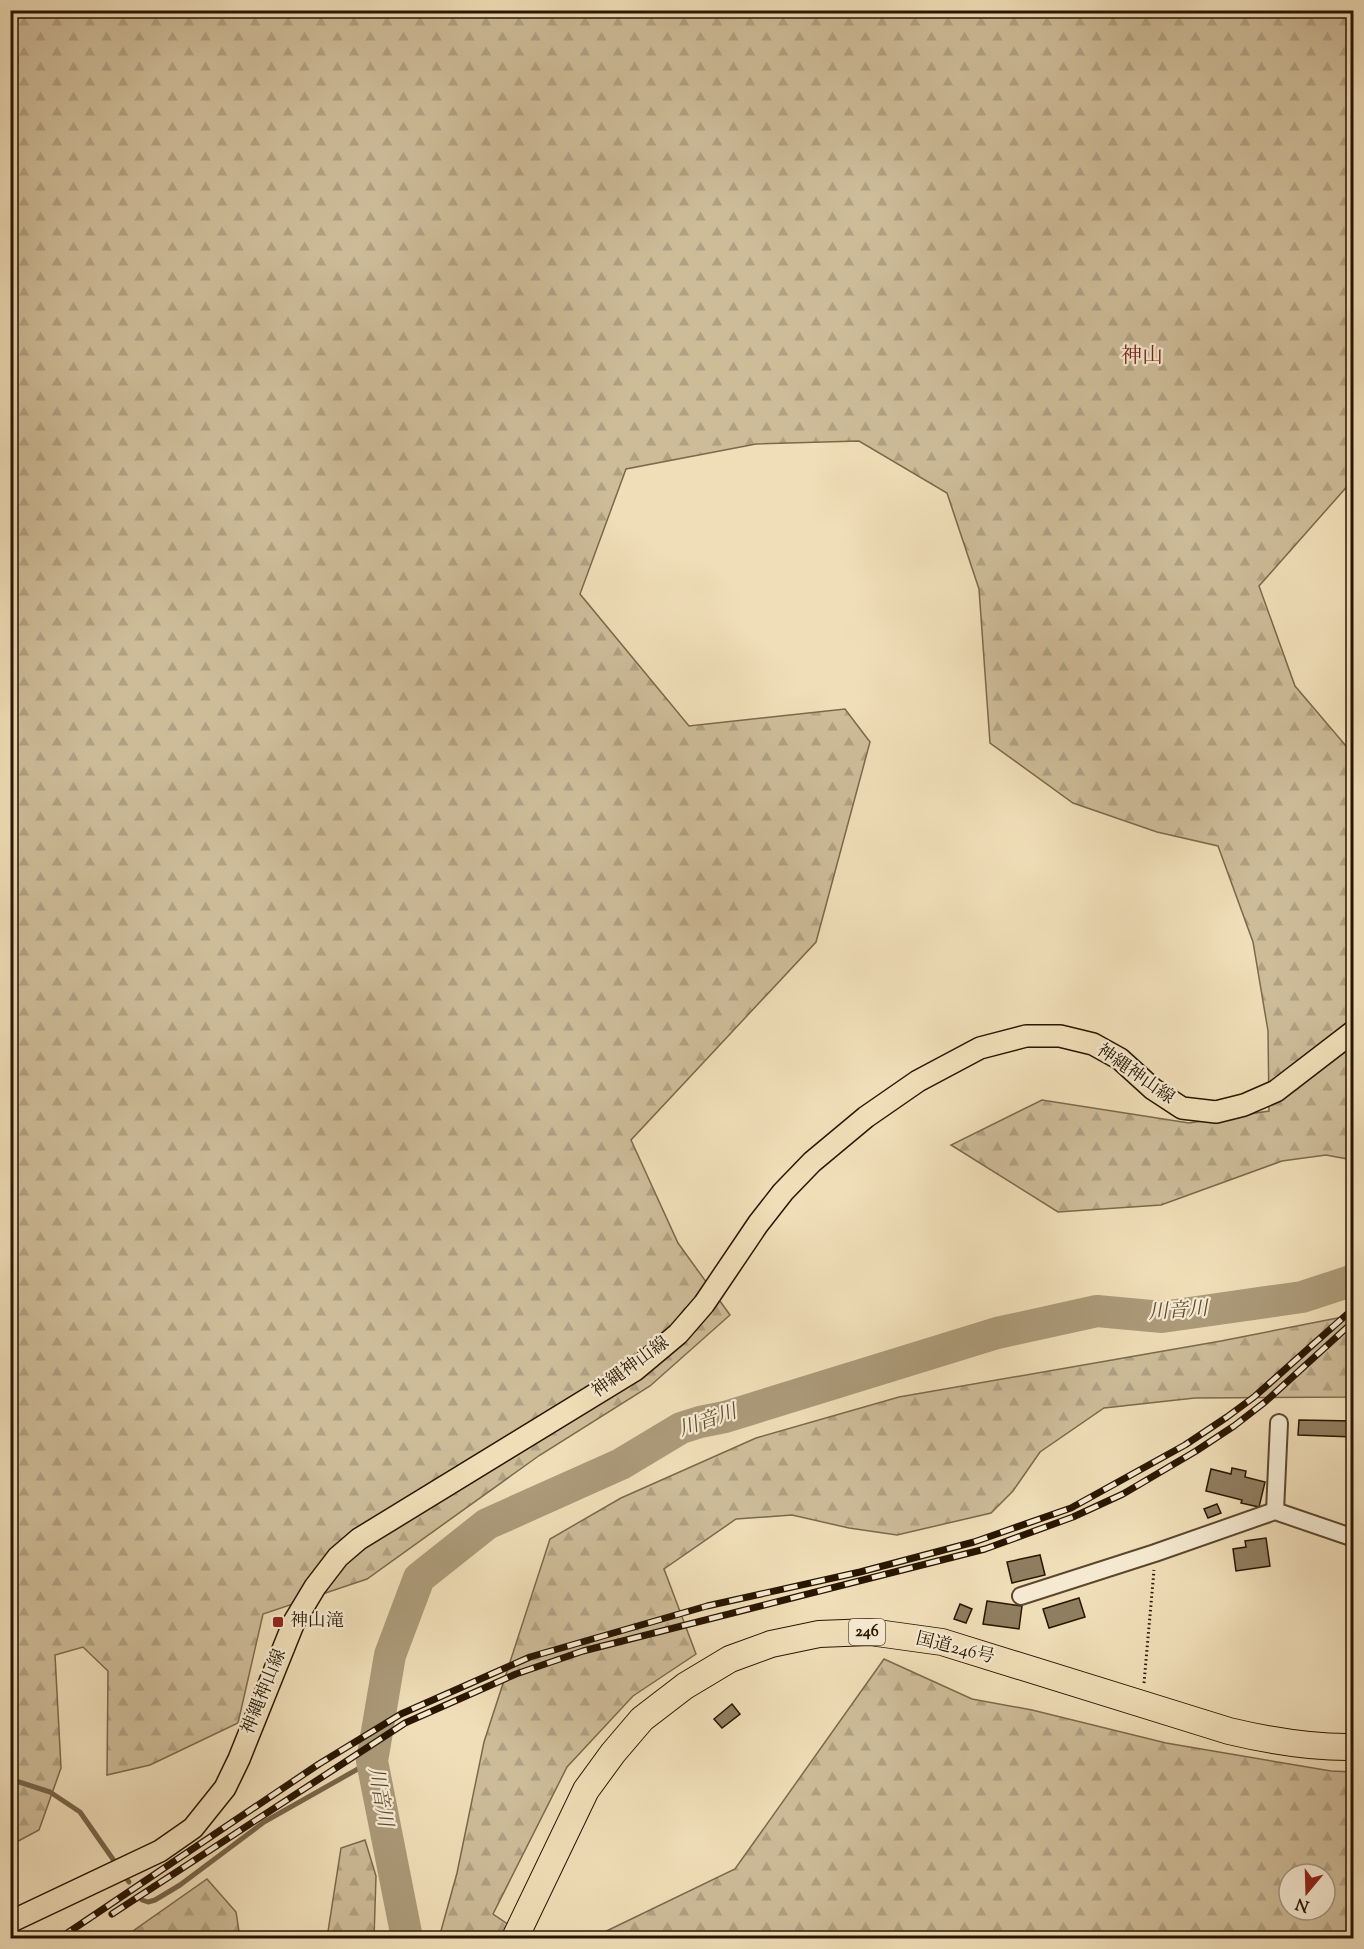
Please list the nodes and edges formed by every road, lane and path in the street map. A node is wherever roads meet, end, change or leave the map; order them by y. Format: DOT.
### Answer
graph roads {
  1 [pos="1353,1031"];
  2 [pos="1279,1423"];
  3 [pos="1275,1511"];
  4 [pos="1353,1538"];
  5 [pos="1155,1553"];
  6 [pos="1021,1596"];
  7 [pos="1143,1692"];
  8 [pos="1353,1747"];
  9 [pos="10,1922"];
  10 [pos="515,1938"];
  1 -- 9 [label="main road, 神縄神山線"];
  2 -- 3 [label="street"];
  3 -- 4 [label="street"];
  3 -- 5 [label="street"];
  5 -- 6 [label="street"];
  5 -- 7 [label="path"];
  8 -- 10 [label="highway, 国道246号 / 246"];
}
